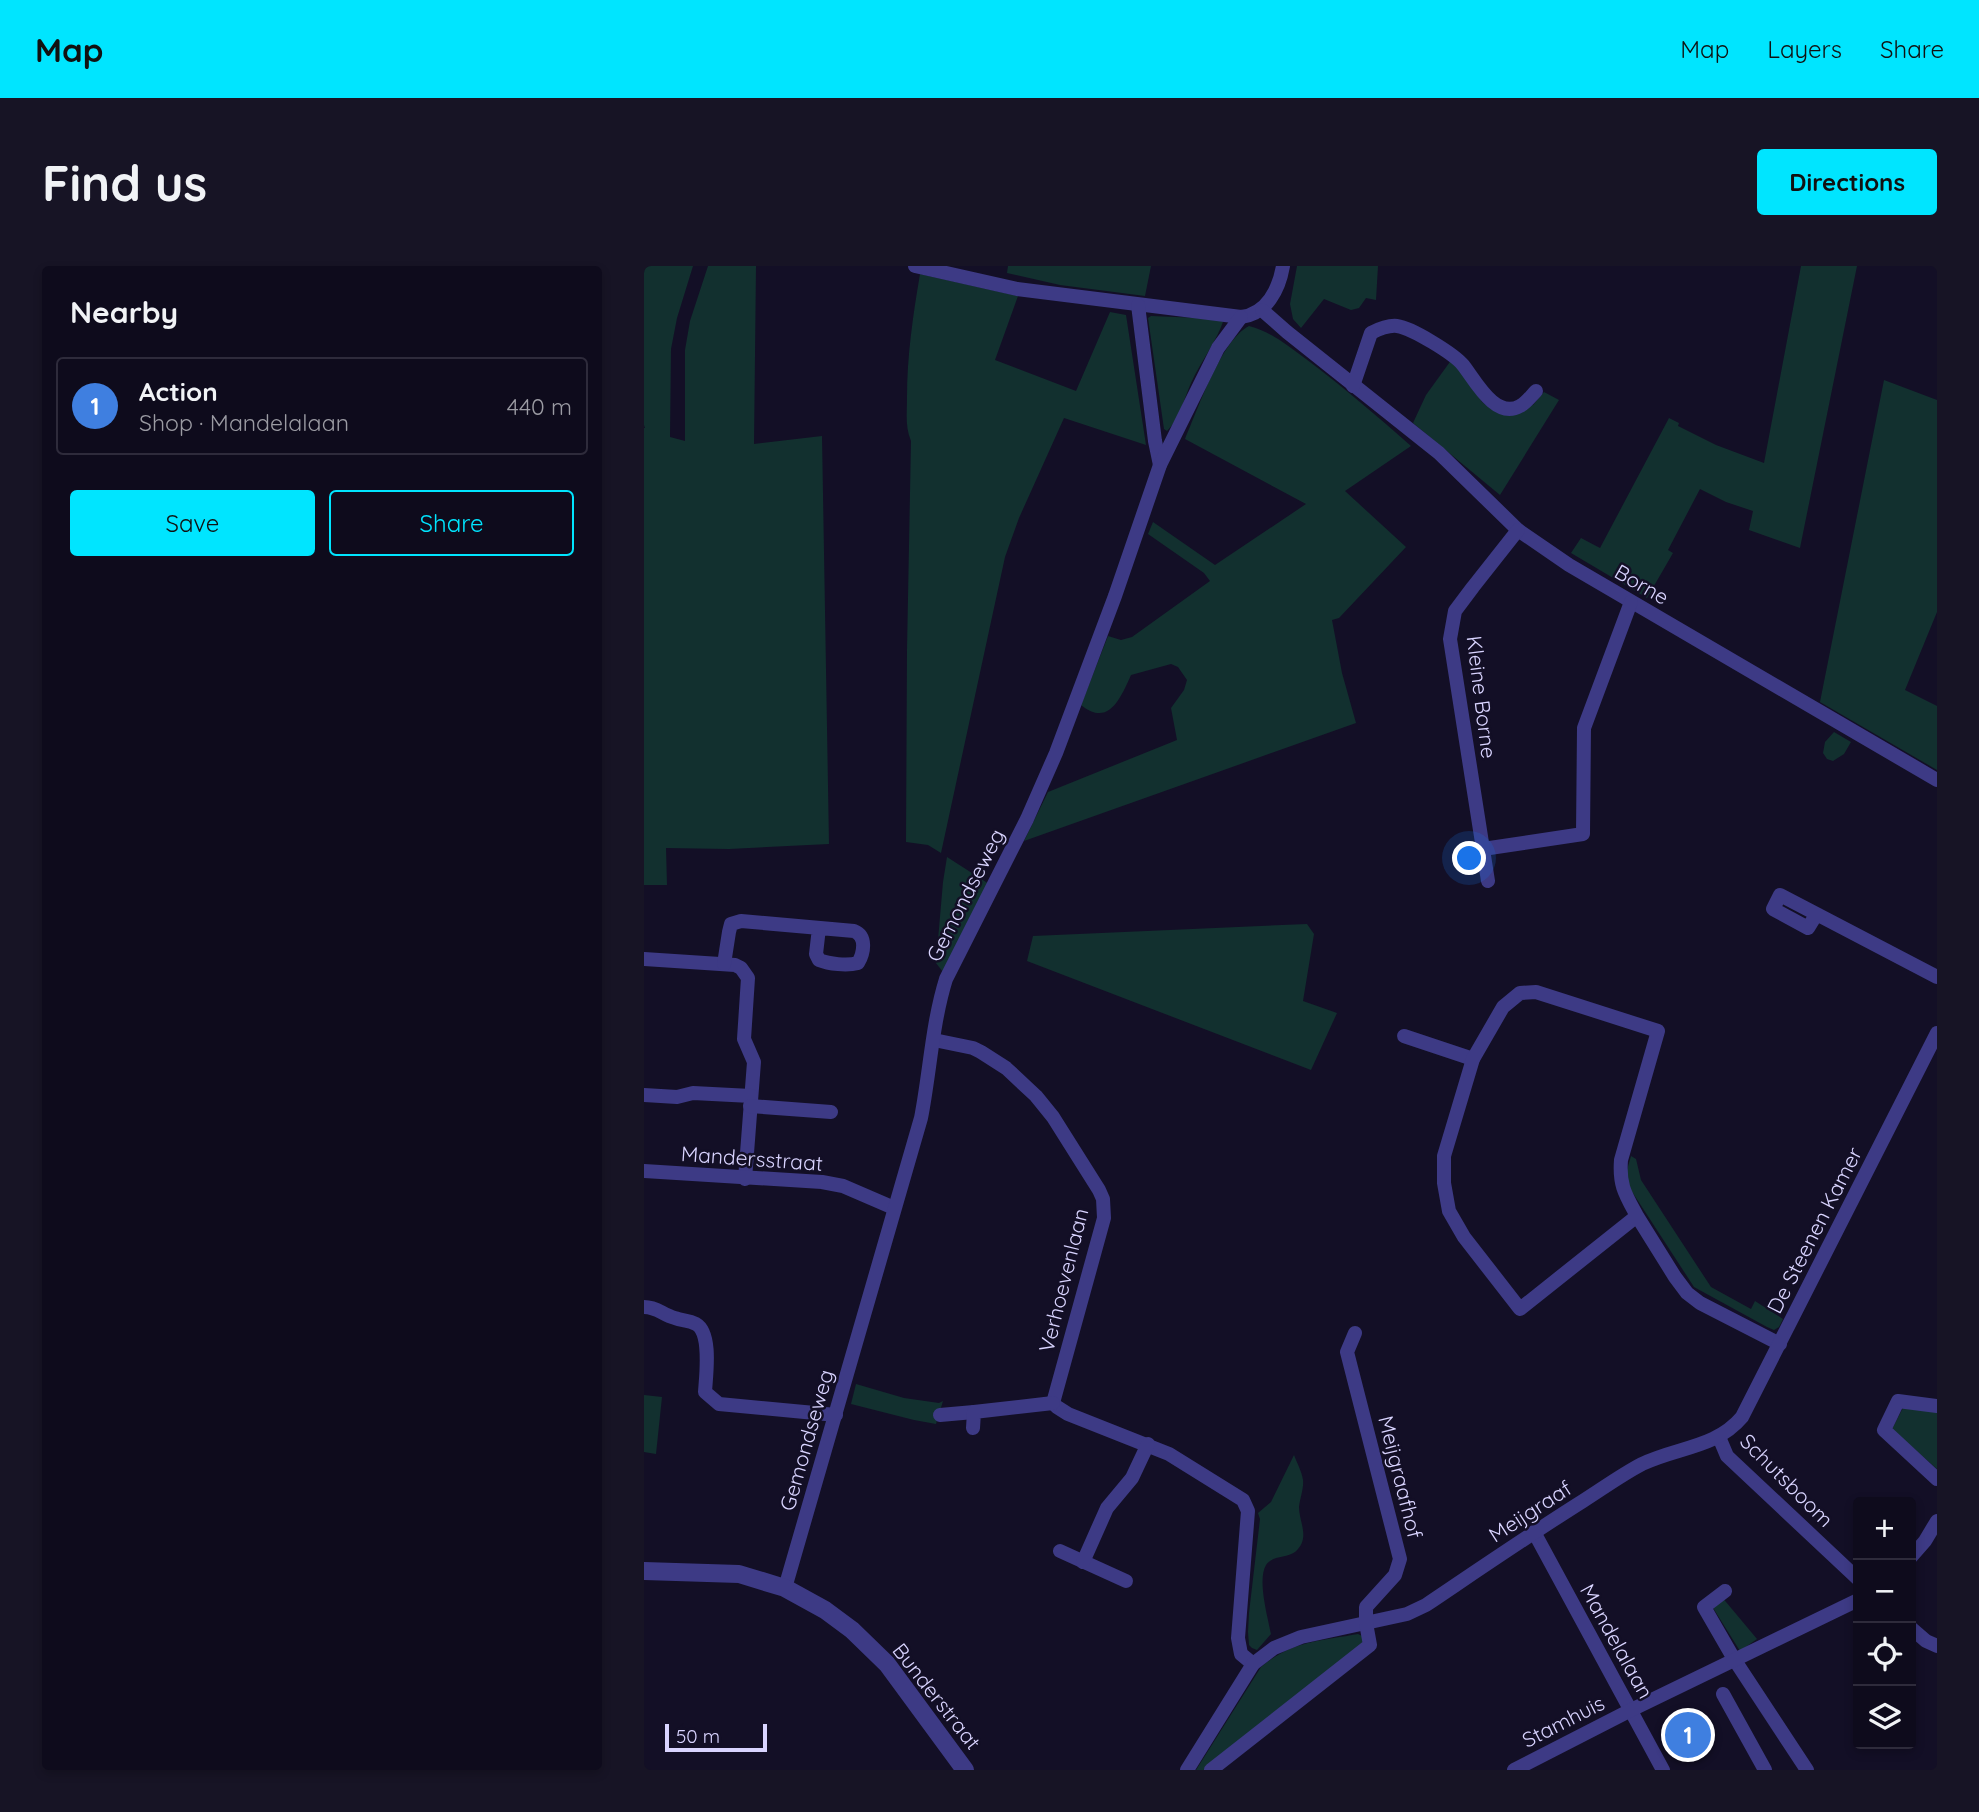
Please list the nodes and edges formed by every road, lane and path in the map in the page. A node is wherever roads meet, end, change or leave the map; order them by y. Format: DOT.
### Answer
graph roads {
  1 [pos="915,266"];
  2 [pos="1283,266"];
  3 [pos="1138,305"];
  4 [pos="1262,310"];
  5 [pos="1241,317"];
  6 [pos="1353,386"];
  7 [pos="1536,391"];
  8 [pos="1160,465"];
  9 [pos="1518,530"];
  10 [pos="1631,603"];
  11 [pos="1937,780"];
  12 [pos="1483,849"];
  13 [pos="1488,881"];
  14 [pos="1816,915"];
  15 [pos="819,928"];
  16 [pos="644,959"];
  17 [pos="724,964"];
  18 [pos="1937,977"];
  19 [pos="1937,1033"];
  20 [pos="1404,1036"];
  21 [pos="934,1040"];
  22 [pos="1473,1059"];
  23 [pos="644,1095"];
  24 [pos="750,1101"];
  25 [pos="831,1112"];
  26 [pos="644,1171"];
  27 [pos="745,1179"];
  28 [pos="894,1208"];
  29 [pos="1637,1216"];
  30 [pos="644,1307"];
  31 [pos="1355,1333"];
  32 [pos="1780,1344"];
  33 [pos="1053,1403"];
  34 [pos="1937,1406"];
  35 [pos="974,1412"];
  36 [pos="836,1415"];
  37 [pos="940,1415"];
  38 [pos="973,1428"];
  39 [pos="1719,1437"];
  40 [pos="1148,1444"];
  41 [pos="1937,1479"];
  42 [pos="1937,1521"];
  43 [pos="1534,1532"];
  44 [pos="1059,1551"];
  45 [pos="1916,1551"];
  46 [pos="1083,1562"];
  47 [pos="644,1571"];
  48 [pos="1853,1574"];
  49 [pos="1126,1581"];
  50 [pos="785,1588"];
  51 [pos="1725,1591"];
  52 [pos="1853,1602"];
  53 [pos="1366,1623"];
  54 [pos="1916,1632"];
  55 [pos="1937,1646"];
  56 [pos="1734,1659"];
  57 [pos="1253,1664"];
  58 [pos="1723,1694"];
  59 [pos="1631,1710"];
  60 [pos="965,1770"];
  61 [pos="1187,1770"];
  62 [pos="1211,1770"];
  63 [pos="1514,1770"];
  64 [pos="1662,1770"];
  65 [pos="1765,1770"];
  66 [pos="1807,1770"];
  1 -- 3 [label="street"];
  2 -- 4 [label="street"];
  3 -- 5 [label="street"];
  3 -- 8 [label="street"];
  4 -- 5 [label="street"];
  4 -- 6 [label="street, Borne"];
  5 -- 8 [label="street, Gemondseweg"];
  6 -- 7 [label="street"];
  6 -- 9 [label="street, Borne"];
  8 -- 21 [label="street, Gemondseweg"];
  9 -- 10 [label="street, Borne"];
  9 -- 12 [label="street, Kleine Borne"];
  10 -- 11 [label="street, Borne"];
  10 -- 12 [label="street"];
  12 -- 13 [label="street, Kleine Borne"];
  14 -- 18 [label="street"];
  15 -- 17 [label="street"];
  16 -- 17 [label="street"];
  17 -- 24 [label="street"];
  19 -- 32 [label="street, De Steenen Kamer"];
  20 -- 22 [label="street"];
  21 -- 28 [label="street, Gemondseweg"];
  21 -- 33 [label="street, Verhoevenlaan"];
  22 -- 29 [label="street"];
  22 -- 29 [label="street"];
  23 -- 24 [label="street"];
  24 -- 25 [label="street"];
  24 -- 27 [label="street"];
  26 -- 27 [label="street, Mandersstraat"];
  27 -- 28 [label="street, Mandersstraat"];
  28 -- 36 [label="street, Gemondseweg"];
  29 -- 32 [label="street"];
  30 -- 36 [label="street"];
  31 -- 53 [label="street, Meijgraafhof"];
  32 -- 39 [label="street, De Steenen Kamer"];
  33 -- 35 [label="street"];
  33 -- 40 [label="street"];
  34 -- 41 [label="street"];
  35 -- 37 [label="street"];
  35 -- 38 [label="street"];
  36 -- 50 [label="street, Gemondseweg"];
  39 -- 43 [label="street, Meijgraaf"];
  39 -- 48 [label="street, Schutsboom"];
  40 -- 46 [label="street"];
  40 -- 57 [label="street"];
  42 -- 45 [label="street"];
  43 -- 53 [label="street, Meijgraaf"];
  43 -- 59 [label="street, Mandelalaan"];
  44 -- 46 [label="street"];
  46 -- 49 [label="street"];
  47 -- 50 [label="street, Bunderstraat"];
  50 -- 60 [label="street, Bunderstraat"];
  51 -- 56 [label="street"];
  52 -- 56 [label="street, Stamhuis"];
  53 -- 57 [label="street, Meijgraaf"];
  53 -- 62 [label="street"];
  54 -- 55 [label="street"];
  56 -- 59 [label="street, Stamhuis"];
  56 -- 66 [label="street"];
  57 -- 61 [label="street, Meijgraaf"];
  58 -- 65 [label="street"];
  59 -- 63 [label="street, Stamhuis"];
  59 -- 64 [label="street, Mandelalaan"];
}
